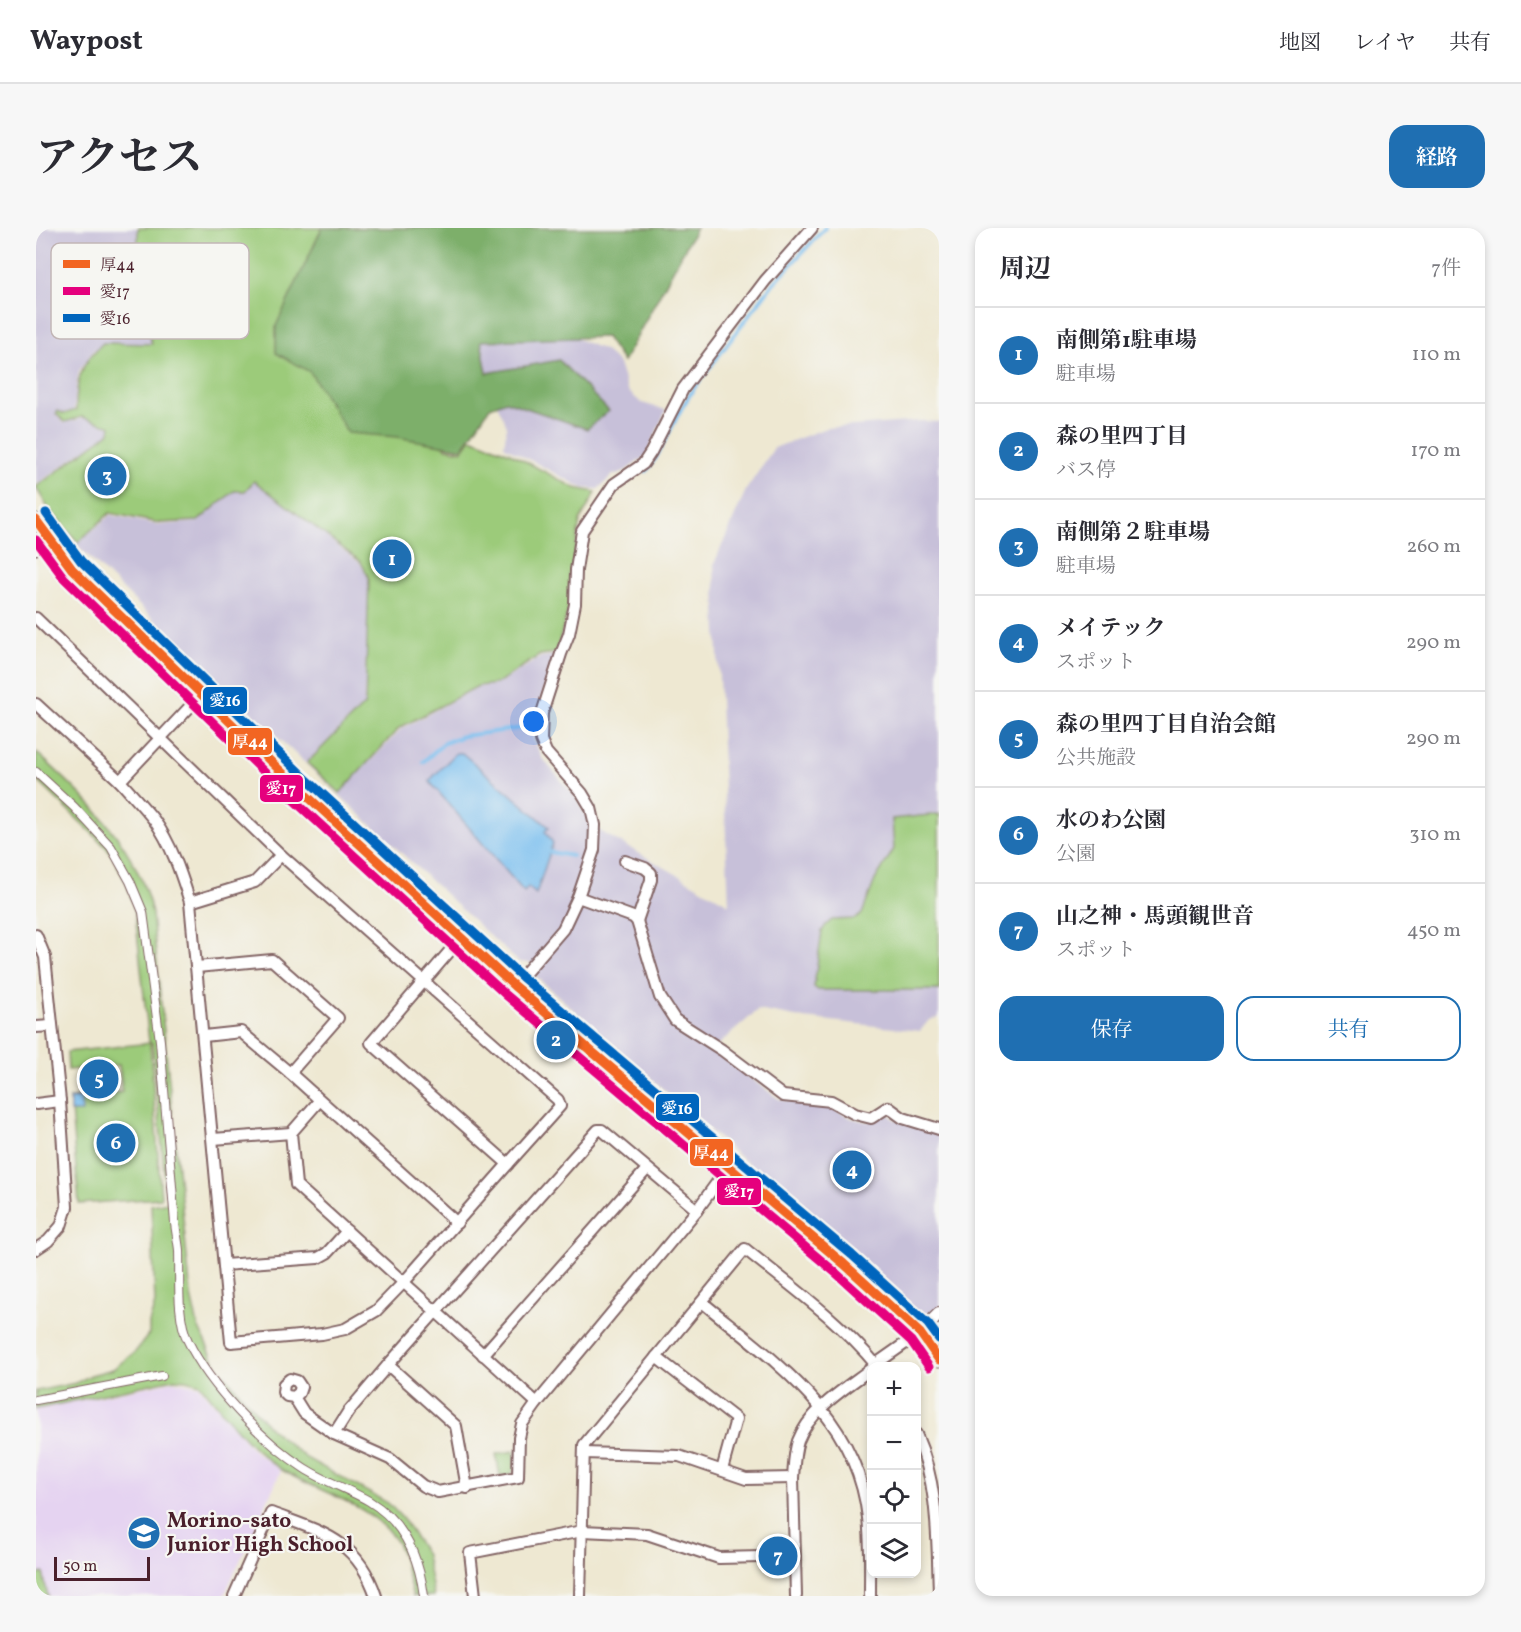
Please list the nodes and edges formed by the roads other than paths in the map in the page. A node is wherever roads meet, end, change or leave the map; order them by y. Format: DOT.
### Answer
graph roads {
  1 [pos="812,228"];
  2 [pos="36,520"];
  3 [pos="49,539"];
  4 [pos="36,548"];
  5 [pos="36,618"];
  6 [pos="201,695"];
  7 [pos="36,704"];
  8 [pos="160,739"];
  9 [pos="36,772"];
  10 [pos="120,782"];
  11 [pos="281,855"];
  12 [pos="625,861"];
  13 [pos="578,897"];
  14 [pos="190,902"];
  15 [pos="636,921"];
  16 [pos="36,935"];
  17 [pos="461,938"];
  18 [pos="197,967"];
  19 [pos="424,982"];
  20 [pos="514,986"];
  21 [pos="51,1026"];
  22 [pos="36,1027"];
  23 [pos="204,1036"];
  24 [pos="290,1073"];
  25 [pos="60,1101"];
  26 [pos="319,1101"];
  27 [pos="36,1104"];
  28 [pos="939,1129"];
  29 [pos="291,1133"];
  30 [pos="213,1139"];
  31 [pos="508,1164"];
  32 [pos="729,1166"];
  33 [pos="648,1168"];
  34 [pos="697,1210"];
  35 [pos="457,1223"];
  36 [pos="347,1231"];
  37 [pos="36,1249"];
  38 [pos="224,1265"];
  39 [pos="404,1282"];
  40 [pos="702,1302"];
  41 [pos="437,1312"];
  42 [pos="939,1314"];
  43 [pos="920,1333"];
  44 [pos="483,1355"];
  45 [pos="656,1357"];
  46 [pos="939,1360"];
  47 [pos="871,1362"];
  48 [pos="880,1362"];
  49 [pos="388,1365"];
  50 [pos="867,1372"];
  51 [pos="162,1376"];
  52 [pos="294,1397"];
  53 [pos="36,1400"];
  54 [pos="537,1403"];
  55 [pos="822,1408"];
  56 [pos="334,1434"];
  57 [pos="921,1449"];
  58 [pos="584,1453"];
  59 [pos="722,1470"];
  60 [pos="793,1478"];
  61 [pos="467,1488"];
  62 [pos="582,1531"];
  63 [pos="795,1556"];
  64 [pos="939,1593"];
  65 [pos="234,1596"];
  66 [pos="376,1596"];
  67 [pos="424,1596"];
  68 [pos="475,1596"];
  69 [pos="580,1596"];
  70 [pos="796,1596"];
  71 [pos="870,1596"];
  1 -- 13 [label="street"];
  2 -- 3 [label="street"];
  3 -- 4 [label="street"];
  3 -- 6 [label="street"];
  5 -- 8 [label="street"];
  6 -- 8 [label="street"];
  6 -- 17 [label="street"];
  7 -- 10 [label="street"];
  8 -- 10 [label="street"];
  8 -- 11 [label="street"];
  9 -- 67 [label="street"];
  10 -- 14 [label="street"];
  11 -- 14 [label="street"];
  11 -- 19 [label="street"];
  12 -- 15 [label="street"];
  13 -- 15 [label="street"];
  13 -- 20 [label="street"];
  14 -- 18 [label="street"];
  15 -- 28 [label="street"];
  16 -- 21 [label="street"];
  17 -- 19 [label="street"];
  17 -- 20 [label="street"];
  18 -- 23 [label="street"];
  18 -- 24 [label="street"];
  19 -- 31 [label="street"];
  19 -- 31 [label="street"];
  20 -- 32 [label="street"];
  21 -- 22 [label="street"];
  21 -- 25 [label="street"];
  23 -- 24 [label="street"];
  23 -- 30 [label="street"];
  24 -- 26 [label="street"];
  25 -- 27 [label="street"];
  25 -- 37 [label="street"];
  26 -- 29 [label="street"];
  26 -- 35 [label="street"];
  29 -- 30 [label="street"];
  29 -- 36 [label="street"];
  30 -- 38 [label="street"];
  31 -- 35 [label="street"];
  32 -- 34 [label="street"];
  32 -- 43 [label="street"];
  33 -- 34 [label="street"];
  33 -- 41 [label="street"];
  33 -- 44 [label="street"];
  34 -- 54 [label="street"];
  35 -- 39 [label="street"];
  36 -- 38 [label="street"];
  36 -- 39 [label="street"];
  38 -- 39 [label="street"];
  39 -- 41 [label="street"];
  40 -- 45 [label="street"];
  40 -- 47 [label="street"];
  40 -- 55 [label="street"];
  41 -- 44 [label="street"];
  41 -- 49 [label="street"];
  42 -- 43 [label="street"];
  43 -- 46 [label="street"];
  43 -- 48 [label="street"];
  44 -- 54 [label="street"];
  45 -- 58 [label="street"];
  45 -- 59 [label="street"];
  49 -- 56 [label="street"];
  49 -- 61 [label="street"];
  50 -- 55 [label="street"];
  51 -- 53 [label="street"];
  52 -- 56 [label="street"];
  54 -- 61 [label="street"];
  55 -- 60 [label="street"];
  55 -- 71 [label="street"];
  56 -- 61 [label="street"];
  57 -- 64 [label="street"];
  58 -- 59 [label="street"];
  58 -- 62 [label="street"];
  59 -- 60 [label="street"];
  60 -- 63 [label="street"];
  62 -- 63 [label="street"];
  62 -- 68 [label="street"];
  62 -- 69 [label="street"];
  63 -- 70 [label="street"];
  65 -- 66 [label="street"];
}
